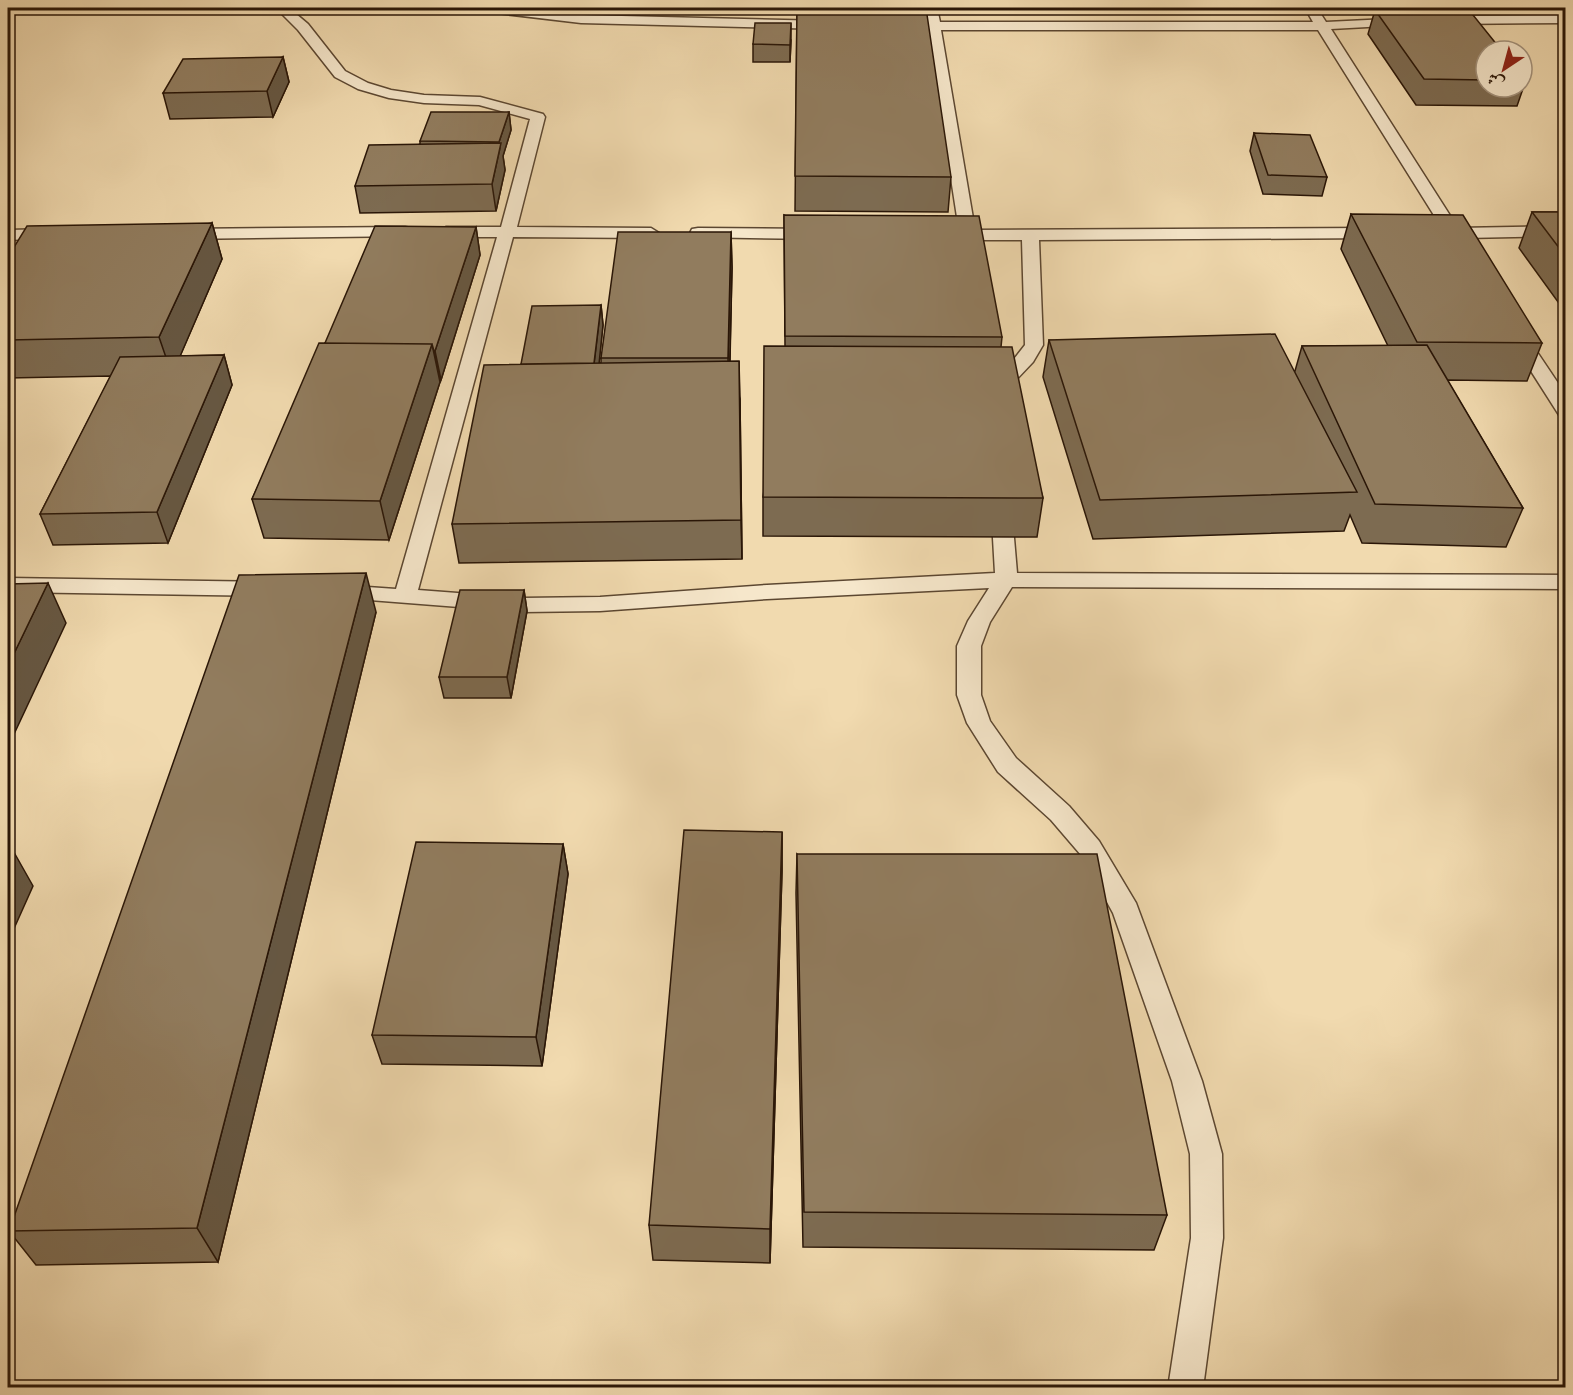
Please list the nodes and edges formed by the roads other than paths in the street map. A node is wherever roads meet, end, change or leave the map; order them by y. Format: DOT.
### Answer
graph roads {
  1 [pos="11,8"];
  2 [pos="282,8"];
  3 [pos="488,8"];
  4 [pos="931,8"];
  5 [pos="1311,8"];
  6 [pos="8,11"];
  7 [pos="1566,19"];
  8 [pos="840,26"];
  9 [pos="888,26"];
  10 [pos="1323,26"];
  11 [pos="935,27"];
  12 [pos="1566,231"];
  13 [pos="508,232"];
  14 [pos="1394,233"];
  15 [pos="1430,233"];
  16 [pos="1453,233"];
  17 [pos="13,234"];
  18 [pos="67,234"];
  19 [pos="162,234"];
  20 [pos="833,234"];
  21 [pos="934,235"];
  22 [pos="968,235"];
  23 [pos="1030,235"];
  24 [pos="8,253"];
  25 [pos="1466,253"];
  26 [pos="1509,322"];
  27 [pos="1566,411"];
  28 [pos="996,417"];
  29 [pos="1000,487"];
  30 [pos="1006,580"];
  31 [pos="1566,582"];
  32 [pos="8,585"];
  33 [pos="287,590"];
  34 [pos="322,591"];
  35 [pos="405,596"];
  36 [pos="1185,1388"];
  1 -- 6 [label="street"];
  2 -- 13 [label="lane"];
  3 -- 8 [label="lane"];
  4 -- 11 [label="lane"];
  5 -- 10 [label="lane"];
  7 -- 10 [label="lane"];
  9 -- 11 [label="lane"];
  10 -- 11 [label="lane"];
  10 -- 16 [label="lane"];
  11 -- 22 [label="lane"];
  12 -- 16 [label="lane"];
  13 -- 19 [label="lane"];
  13 -- 20 [label="lane"];
  13 -- 35 [label="lane"];
  14 -- 23 [label="lane"];
  15 -- 16 [label="lane"];
  16 -- 25 [label="lane"];
  17 -- 18 [label="lane"];
  17 -- 24 [label="lane"];
  21 -- 22 [label="lane"];
  22 -- 23 [label="lane"];
  23 -- 28 [label="lane"];
  26 -- 27 [label="lane"];
  29 -- 30 [label="lane"];
  30 -- 31 [label="lane"];
  30 -- 35 [label="lane"];
  30 -- 36 [label="lane"];
  32 -- 33 [label="lane"];
  34 -- 35 [label="lane"];
}
